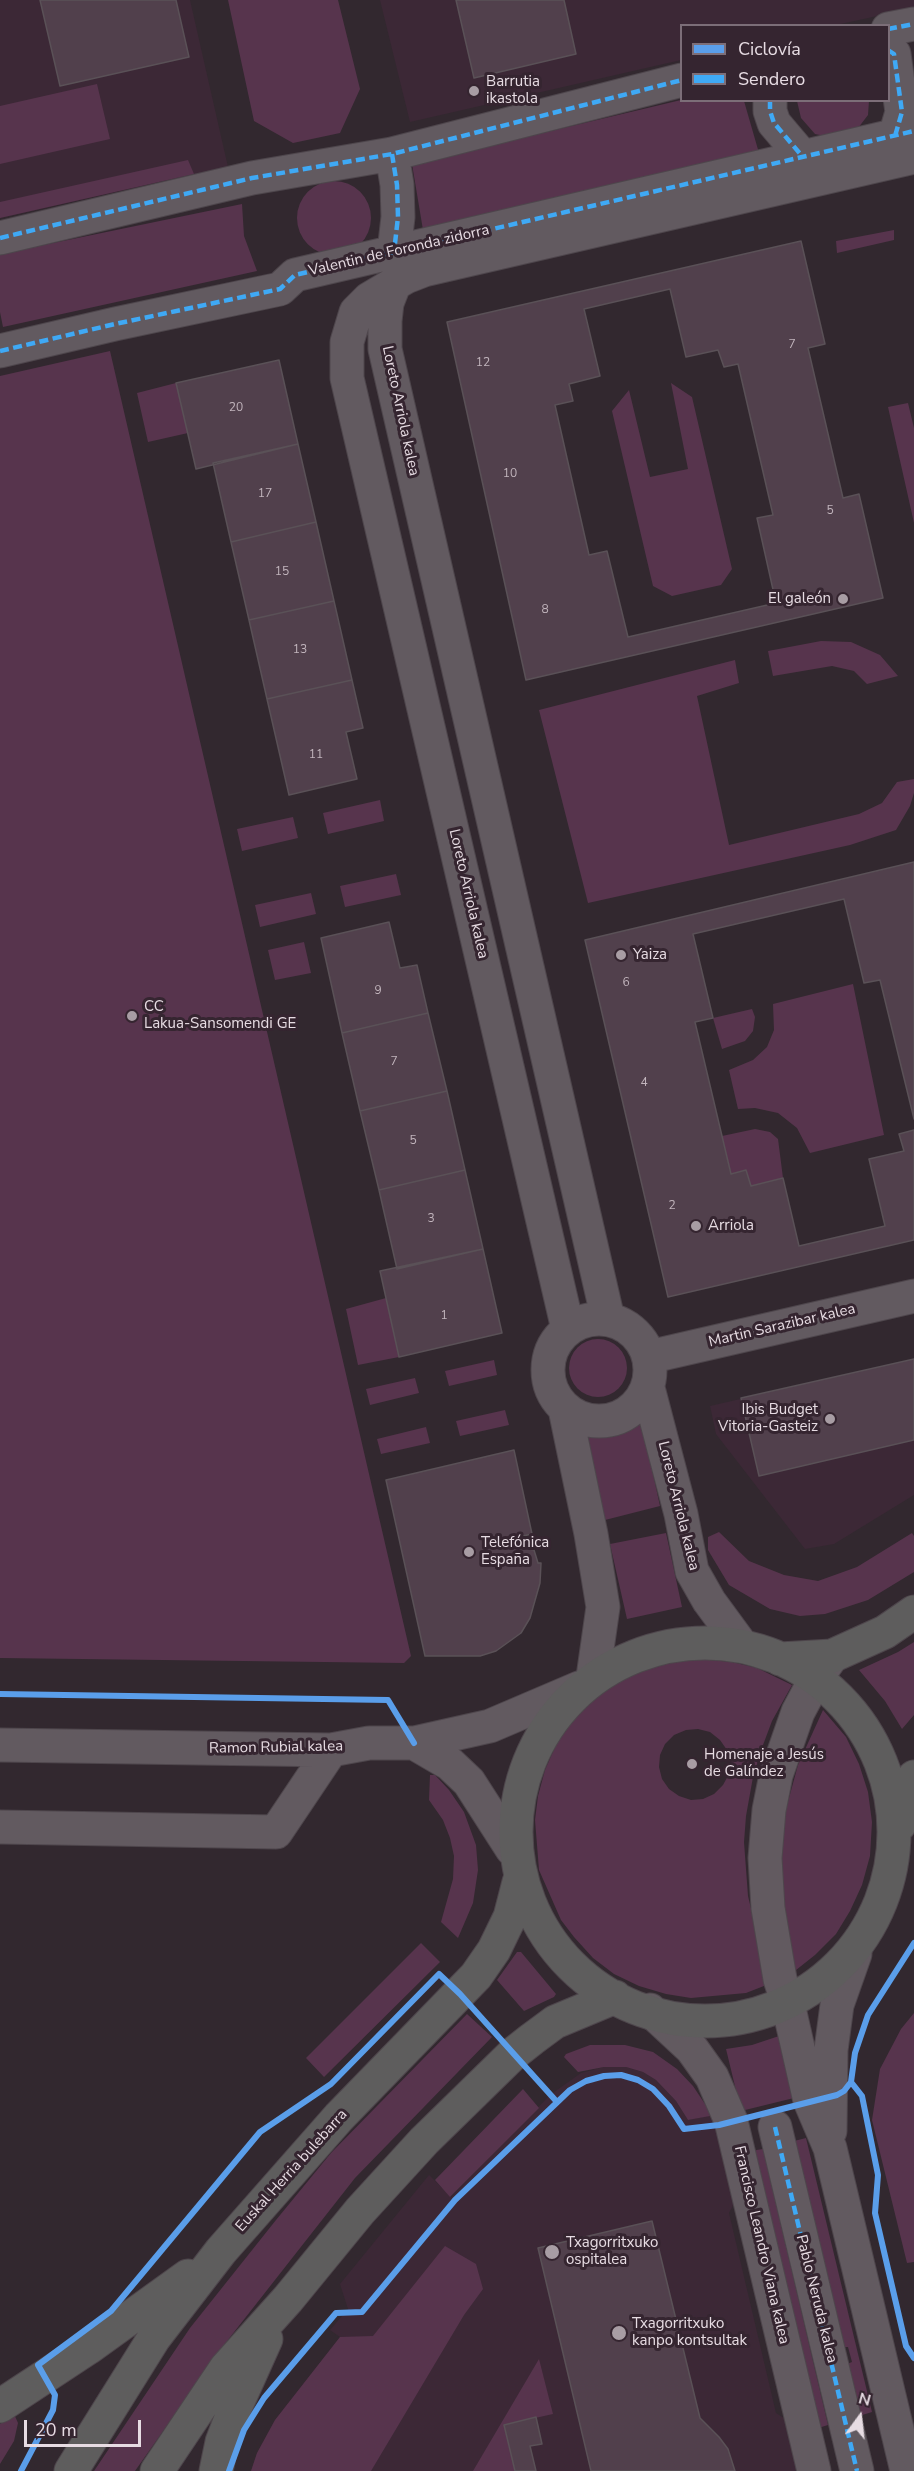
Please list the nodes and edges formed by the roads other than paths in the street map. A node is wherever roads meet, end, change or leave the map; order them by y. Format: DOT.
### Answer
graph roads {
  1 [pos="914,24"];
  2 [pos="890,29"];
  3 [pos="890,51"];
  4 [pos="680,80"];
  5 [pos="770,102"];
  6 [pos="908,141"];
  7 [pos="392,154"];
  8 [pos="802,156"];
  9 [pos="0,238"];
  10 [pos="394,252"];
  11 [pos="394,285"];
  12 [pos="0,351"];
  13 [pos="914,1296"];
  14 [pos="608,1319"];
  15 [pos="568,1329"];
  16 [pos="649,1373"];
  17 [pos="565,1409"];
  18 [pos="914,1612"];
  19 [pos="742,1646"];
  20 [pos="824,1668"];
  21 [pos="586,1682"];
  22 [pos="414,1743"];
  23 [pos="0,1745"];
  24 [pos="331,1750"];
  25 [pos="914,1777"];
  26 [pos="899,1825"];
  27 [pos="0,1827"];
  28 [pos="512,1849"];
  29 [pos="519,1882"];
  30 [pos="855,1954"];
  31 [pos="615,1997"];
  32 [pos="788,2004"];
  33 [pos="650,2010"];
  34 [pos="775,2127"];
  35 [pos="830,2148"];
  36 [pos="221,2251"];
  37 [pos="288,2300"];
  38 [pos="0,2406"];
  39 [pos="71,2471"];
  40 [pos="157,2471"];
  41 [pos="216,2471"];
  42 [pos="814,2471"];
  43 [pos="857,2471"];
  44 [pos="907,2471"];
  1 -- 2 [label="street"];
  3 -- 6 [label="street"];
  4 -- 7 [label="street"];
  5 -- 8 [label="street"];
  6 -- 8 [label="street, Valentin de Foronda zidorra"];
  6 -- 11 [label="street, Valentin de Foronda zidorra"];
  7 -- 9 [label="street"];
  7 -- 10 [label="street"];
  8 -- 10 [label="street, Valentin de Foronda zidorra"];
  10 -- 12 [label="street, Valentin de Foronda zidorra"];
  11 -- 14 [label="street, Loreto Arriola kalea"];
  11 -- 15 [label="street, Loreto Arriola kalea"];
  13 -- 16 [label="street, Martin Sarazibar kalea"];
  14 -- 15 [label="street"];
  14 -- 16 [label="street"];
  15 -- 17 [label="street"];
  16 -- 17 [label="street"];
  16 -- 19 [label="street, Loreto Arriola kalea"];
  17 -- 21 [label="street"];
  18 -- 20 [label="main road"];
  19 -- 20 [label="main road"];
  19 -- 21 [label="main road"];
  20 -- 26 [label="main road"];
  20 -- 32 [label="street"];
  21 -- 22 [label="street, Ramon Rubial kalea"];
  21 -- 28 [label="main road"];
  22 -- 24 [label="street, Ramon Rubial kalea"];
  22 -- 28 [label="street"];
  23 -- 24 [label="street, Ramon Rubial kalea"];
  24 -- 27 [label="street"];
  25 -- 26 [label="main road"];
  26 -- 30 [label="main road"];
  28 -- 29 [label="main road"];
  29 -- 31 [label="main road"];
  29 -- 36 [label="main road, Euskal Herria bulebarra"];
  30 -- 32 [label="main road"];
  30 -- 35 [label="street"];
  31 -- 33 [label="main road"];
  31 -- 37 [label="main road"];
  32 -- 33 [label="main road"];
  32 -- 35 [label="street"];
  33 -- 42 [label="street, Francisco Leandro Viana kalea"];
  34 -- 43 [label="street, Pablo Neruda kalea"];
  35 -- 44 [label="street"];
  36 -- 38 [label="main road"];
  36 -- 39 [label="main road, Euskal Herria bulebarra"];
  37 -- 40 [label="main road"];
  37 -- 41 [label="main road"];
}
